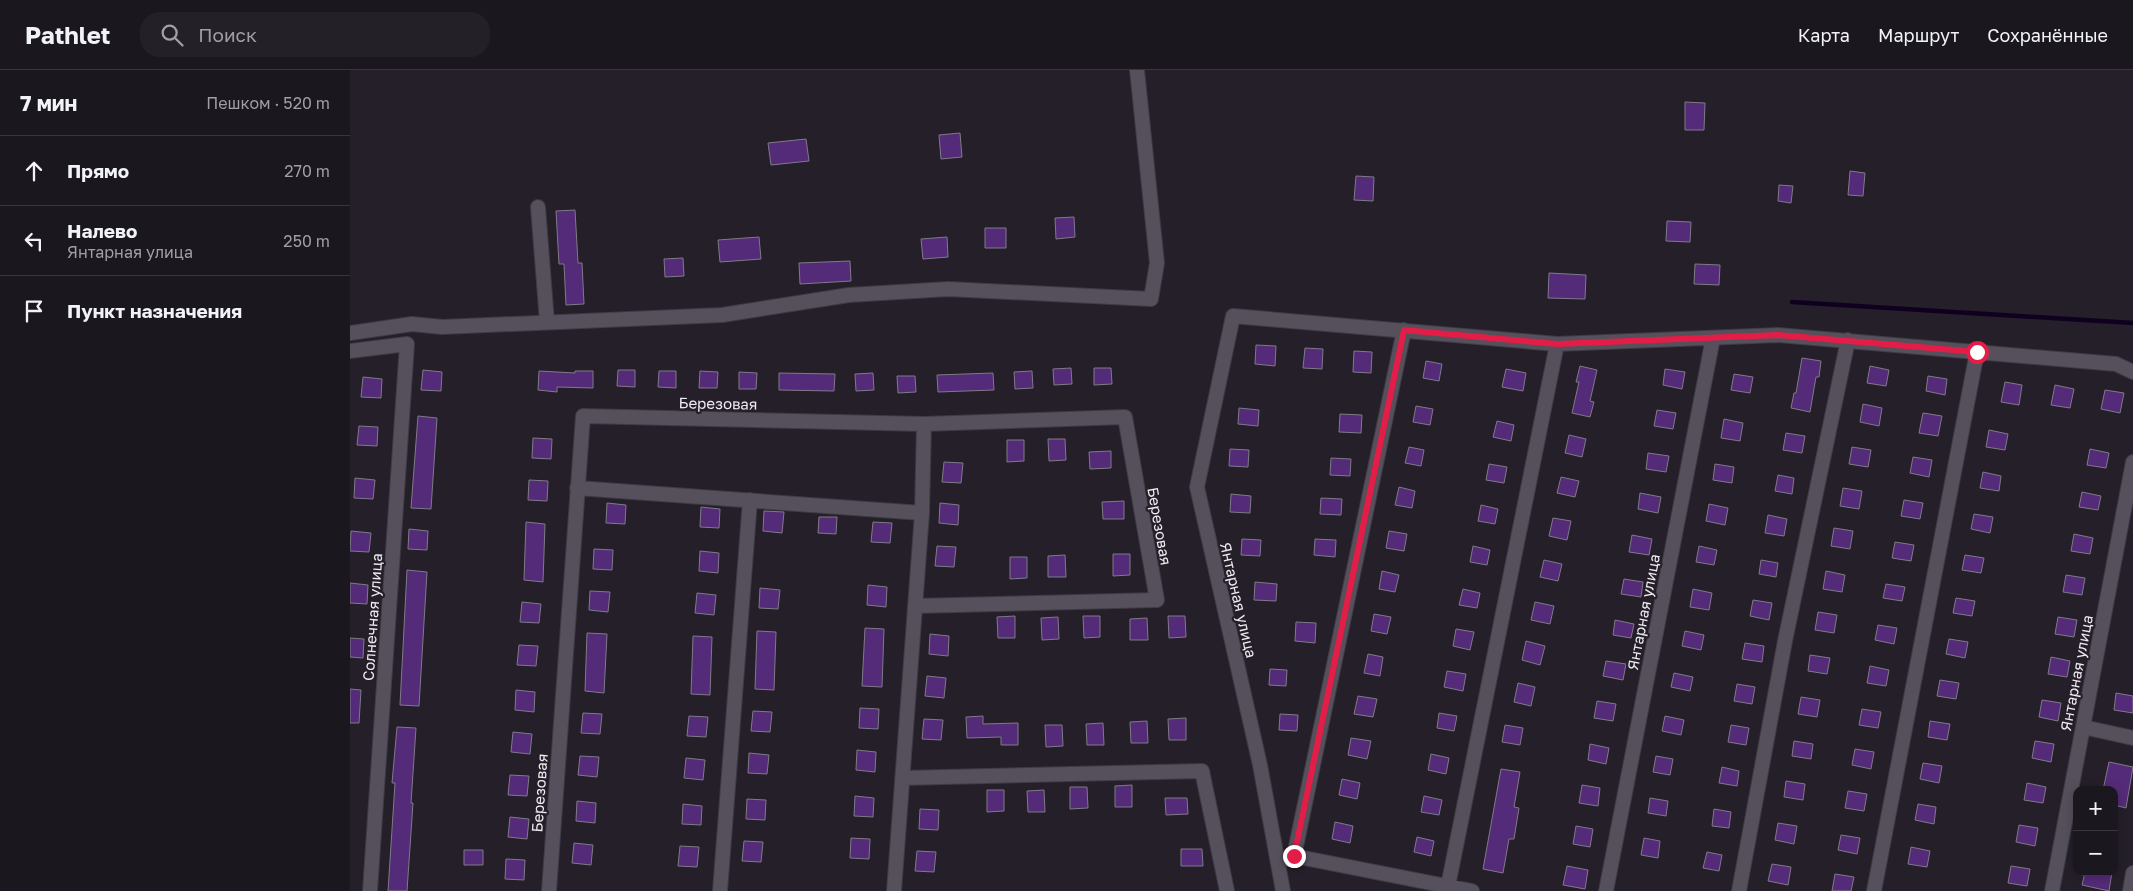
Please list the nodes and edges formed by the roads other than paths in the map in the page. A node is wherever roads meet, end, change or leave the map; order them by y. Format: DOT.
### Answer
graph roads {
  1 [pos="1137,70"];
  2 [pos="538,207"];
  3 [pos="546,322"];
  4 [pos="1404,330"];
  5 [pos="350,333"];
  6 [pos="1713,338"];
  7 [pos="1848,340"];
  8 [pos="1557,344"];
  9 [pos="350,351"];
  10 [pos="1977,352"];
  11 [pos="2133,372"];
  12 [pos="924,424"];
  13 [pos="2133,462"];
  14 [pos="577,488"];
  15 [pos="750,500"];
  16 [pos="922,513"];
  17 [pos="915,606"];
  18 [pos="2082,728"];
  19 [pos="2133,738"];
  20 [pos="902,778"];
  21 [pos="1294,856"];
  22 [pos="1279,861"];
  23 [pos="2133,873"];
  24 [pos="1448,888"];
  25 [pos="370,891"];
  26 [pos="549,891"];
  27 [pos="720,891"];
  28 [pos="894,891"];
  29 [pos="1227,891"];
  30 [pos="1283,891"];
  31 [pos="1472,891"];
  32 [pos="1606,891"];
  33 [pos="1739,891"];
  34 [pos="1874,891"];
  35 [pos="2052,891"];
  36 [pos="2130,891"];
  1 -- 3 [label="street"];
  2 -- 3 [label="street"];
  3 -- 5 [label="street"];
  4 -- 8 [label="street"];
  4 -- 21 [label="street"];
  4 -- 22 [label="street, Янтарная улица"];
  6 -- 7 [label="street"];
  6 -- 8 [label="street"];
  6 -- 32 [label="street, Янтарная улица"];
  7 -- 10 [label="street"];
  7 -- 33 [label="street"];
  8 -- 24 [label="street"];
  9 -- 25 [label="street, Солнечная улица"];
  10 -- 11 [label="street"];
  10 -- 34 [label="street"];
  12 -- 14 [label="street, Березовая"];
  12 -- 16 [label="street"];
  12 -- 17 [label="street, Березовая"];
  13 -- 18 [label="street, Янтарная улица"];
  14 -- 15 [label="street"];
  14 -- 26 [label="street, Березовая"];
  15 -- 16 [label="street"];
  15 -- 27 [label="street"];
  16 -- 17 [label="street"];
  17 -- 20 [label="street"];
  18 -- 19 [label="street"];
  18 -- 35 [label="street, Янтарная улица"];
  20 -- 28 [label="street"];
  20 -- 29 [label="street"];
  21 -- 22 [label="street"];
  21 -- 24 [label="street"];
  22 -- 30 [label="street, Янтарная улица"];
  23 -- 36 [label="street"];
  24 -- 31 [label="street"];
}
